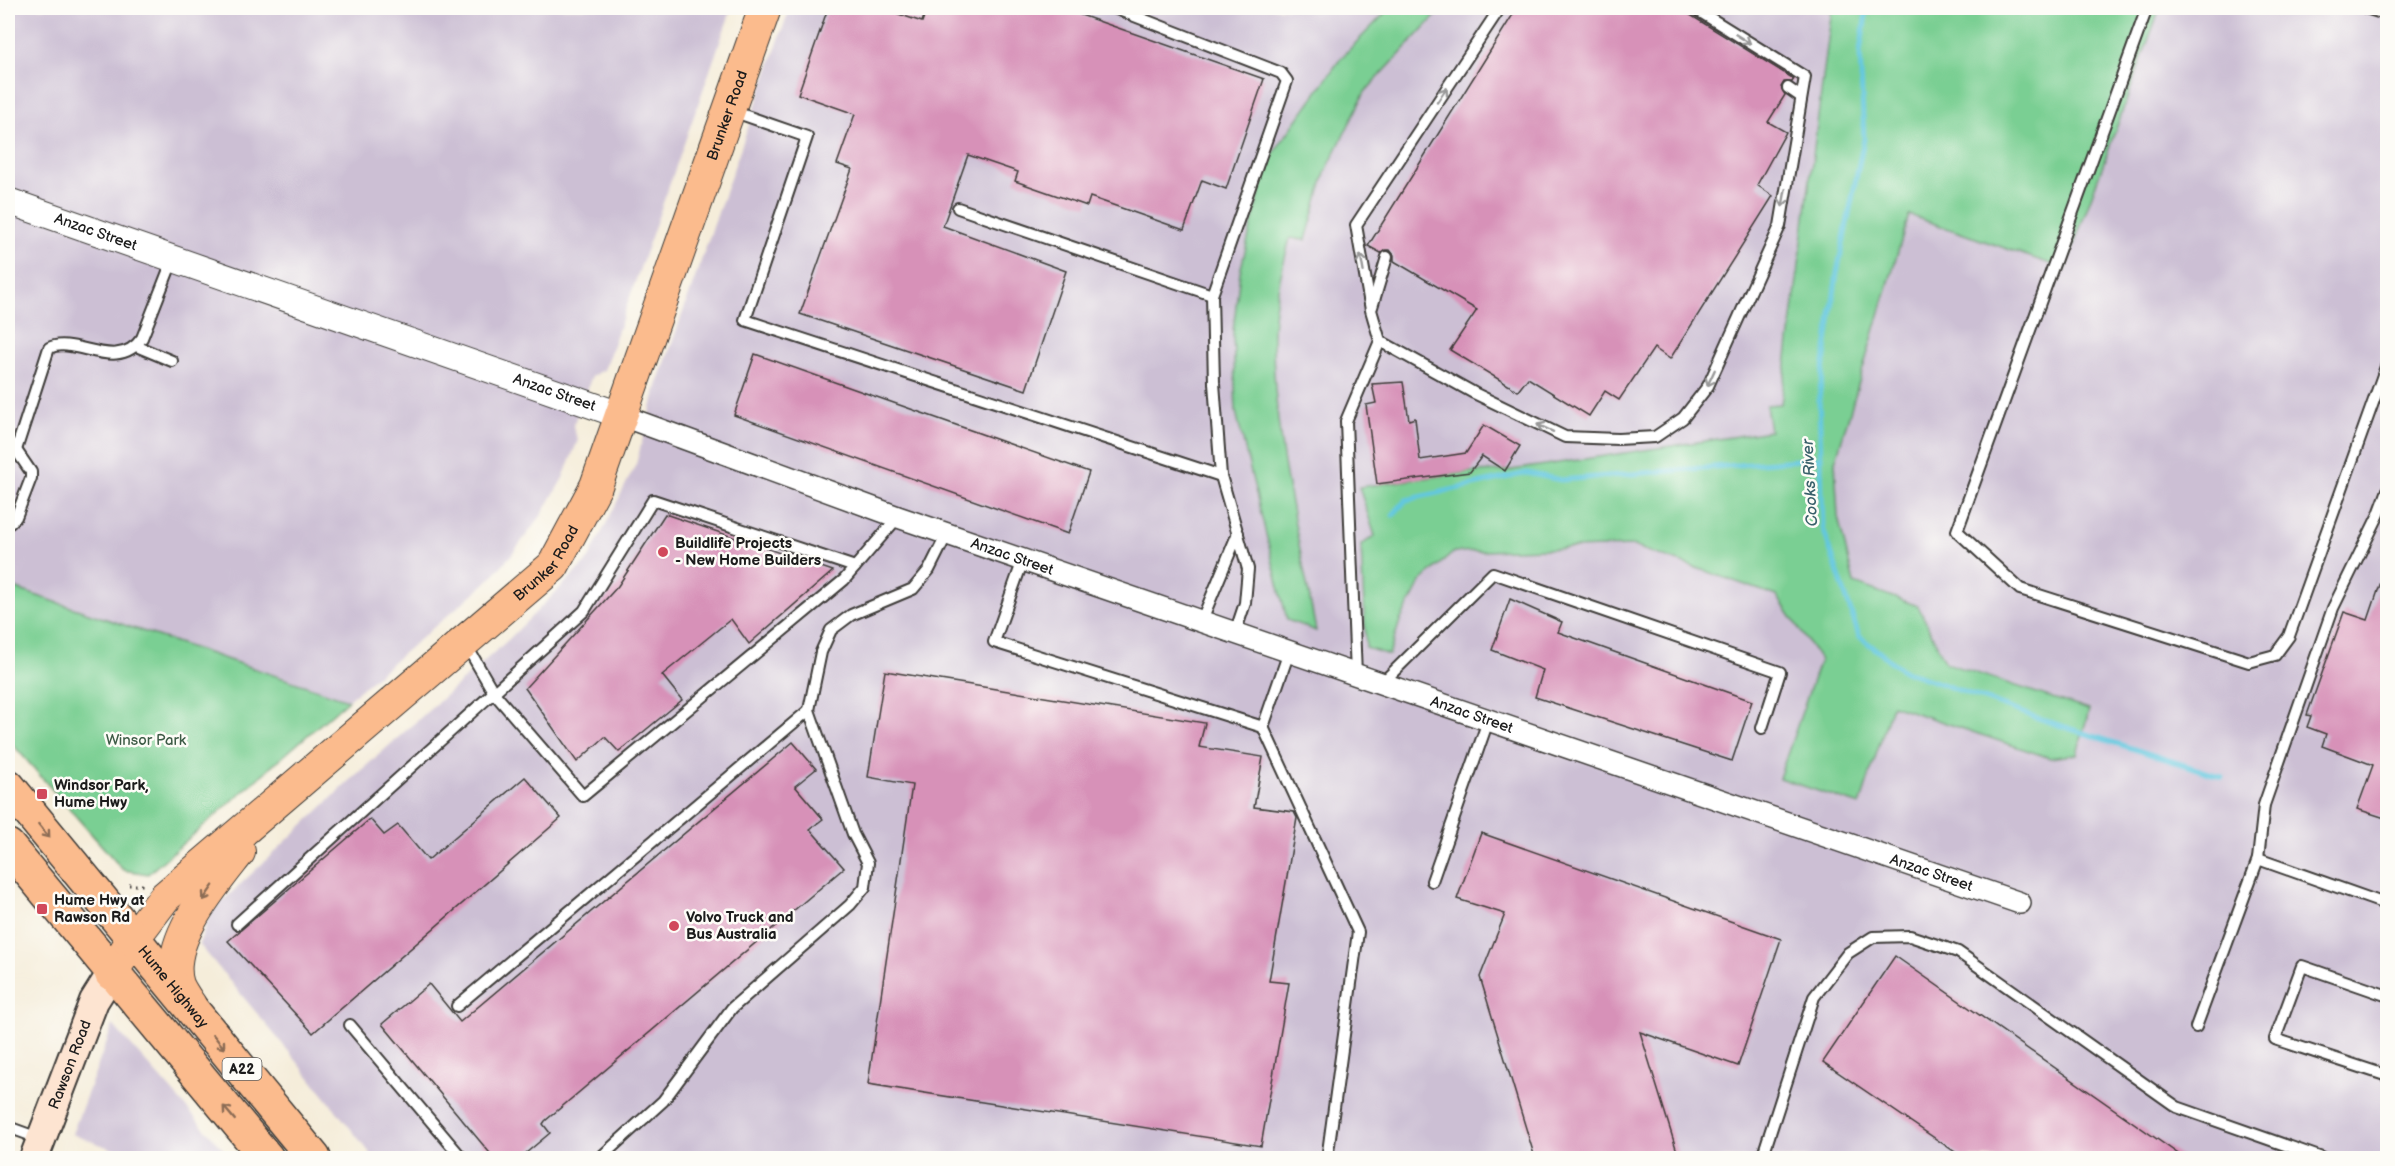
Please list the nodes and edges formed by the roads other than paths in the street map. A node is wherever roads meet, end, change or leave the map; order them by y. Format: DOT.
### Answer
graph roads {
  1 [pos="765,8"];
  2 [pos="1114,8"];
  3 [pos="1500,8"];
  4 [pos="1694,8"];
  5 [pos="2147,8"];
  6 [pos="2366,8"];
  7 [pos="2388,15"];
  8 [pos="1788,88"];
  9 [pos="1801,97"];
  10 [pos="728,110"];
  11 [pos="8,201"];
  12 [pos="958,208"];
  13 [pos="1387,257"];
  14 [pos="173,259"];
  15 [pos="1212,295"];
  16 [pos="1371,310"];
  17 [pos="1380,341"];
  18 [pos="136,346"];
  19 [pos="172,361"];
  20 [pos="2388,361"];
  21 [pos="621,415"];
  22 [pos="12,452"];
  23 [pos="1221,476"];
  24 [pos="2388,490"];
  25 [pos="898,518"];
  26 [pos="8,523"];
  27 [pos="1238,532"];
  28 [pos="947,534"];
  29 [pos="1023,560"];
  30 [pos="855,567"];
  31 [pos="1201,622"];
  32 [pos="1234,633"];
  33 [pos="464,642"];
  34 [pos="1289,652"];
  35 [pos="1356,676"];
  36 [pos="1381,685"];
  37 [pos="494,693"];
  38 [pos="810,710"];
  39 [pos="1488,721"];
  40 [pos="1263,727"];
  41 [pos="1762,728"];
  42 [pos="8,786"];
  43 [pos="283,797"];
  44 [pos="8,846"];
  45 [pos="2258,859"];
  46 [pos="1432,881"];
  47 [pos="2020,903"];
  48 [pos="2388,904"];
  49 [pos="237,924"];
  50 [pos="133,939"];
  51 [pos="111,974"];
  52 [pos="2388,996"];
  53 [pos="457,1006"];
  54 [pos="191,1007"];
  55 [pos="350,1025"];
  56 [pos="2196,1028"];
  57 [pos="2388,1076"];
  58 [pos="8,1127"];
  59 [pos="38,1149"];
  60 [pos="1328,1152"];
  61 [pos="267,1158"];
  62 [pos="314,1158"];
  63 [pos="462,1158"];
  64 [pos="600,1158"];
  65 [pos="1762,1158"];
  66 [pos="2322,1158"];
  1 -- 10 [label="main road, Brunker Road"];
  2 -- 15 [label="lane"];
  16 -- 3 [label="lane, one-way"];
  4 -- 9 [label="lane, one-way"];
  5 -- 20 [label="lane"];
  6 -- 7 [label="lane"];
  8 -- 9 [label="lane"];
  9 -- 17 [label="lane, one-way"];
  10 -- 21 [label="main road, Brunker Road"];
  10 -- 23 [label="lane"];
  11 -- 14 [label="street, Anzac Street"];
  12 -- 15 [label="lane"];
  13 -- 16 [label="lane"];
  14 -- 18 [label="lane"];
  14 -- 21 [label="street, Anzac Street"];
  15 -- 23 [label="lane"];
  16 -- 17 [label="lane"];
  17 -- 35 [label="lane"];
  18 -- 19 [label="lane"];
  18 -- 22 [label="lane"];
  21 -- 25 [label="street, Anzac Street"];
  21 -- 33 [label="main road, Brunker Road"];
  22 -- 26 [label="lane"];
  23 -- 27 [label="lane"];
  24 -- 45 [label="lane"];
  25 -- 28 [label="street, Anzac Street"];
  25 -- 30 [label="lane"];
  27 -- 31 [label="lane"];
  27 -- 32 [label="lane"];
  28 -- 29 [label="street, Anzac Street"];
  28 -- 38 [label="lane"];
  29 -- 31 [label="street, Anzac Street"];
  29 -- 40 [label="lane"];
  30 -- 37 [label="lane"];
  30 -- 37 [label="lane"];
  31 -- 32 [label="street, Anzac Street"];
  32 -- 34 [label="street, Anzac Street"];
  33 -- 37 [label="lane"];
  33 -- 43 [label="main road, Brunker Road"];
  34 -- 35 [label="street, Anzac Street"];
  34 -- 40 [label="lane"];
  35 -- 36 [label="street, Anzac Street"];
  36 -- 39 [label="street, Anzac Street"];
  36 -- 41 [label="lane"];
  37 -- 49 [label="lane"];
  38 -- 53 [label="lane"];
  38 -- 64 [label="lane"];
  39 -- 46 [label="lane"];
  39 -- 47 [label="street, Anzac Street"];
  40 -- 60 [label="lane"];
  42 -- 50 [label="highway, Hume Highway / A22, one-way"];
  43 -- 50 [label="main road, Brunker Road"];
  43 -- 54 [label="main road, one-way"];
  44 -- 51 [label="highway, A22"];
  45 -- 48 [label="lane"];
  45 -- 56 [label="lane"];
  50 -- 51 [label="main road, Brunker Road"];
  50 -- 54 [label="highway, Hume Highway / A22"];
  51 -- 59 [label="main road, Rawson Road"];
  61 -- 51 [label="highway, A22, one-way"];
  52 -- 57 [label="lane"];
  54 -- 62 [label="highway, Hume Highway / A22, one-way"];
  55 -- 63 [label="lane"];
  58 -- 59 [label="lane"];
  65 -- 66 [label="lane"];
}
